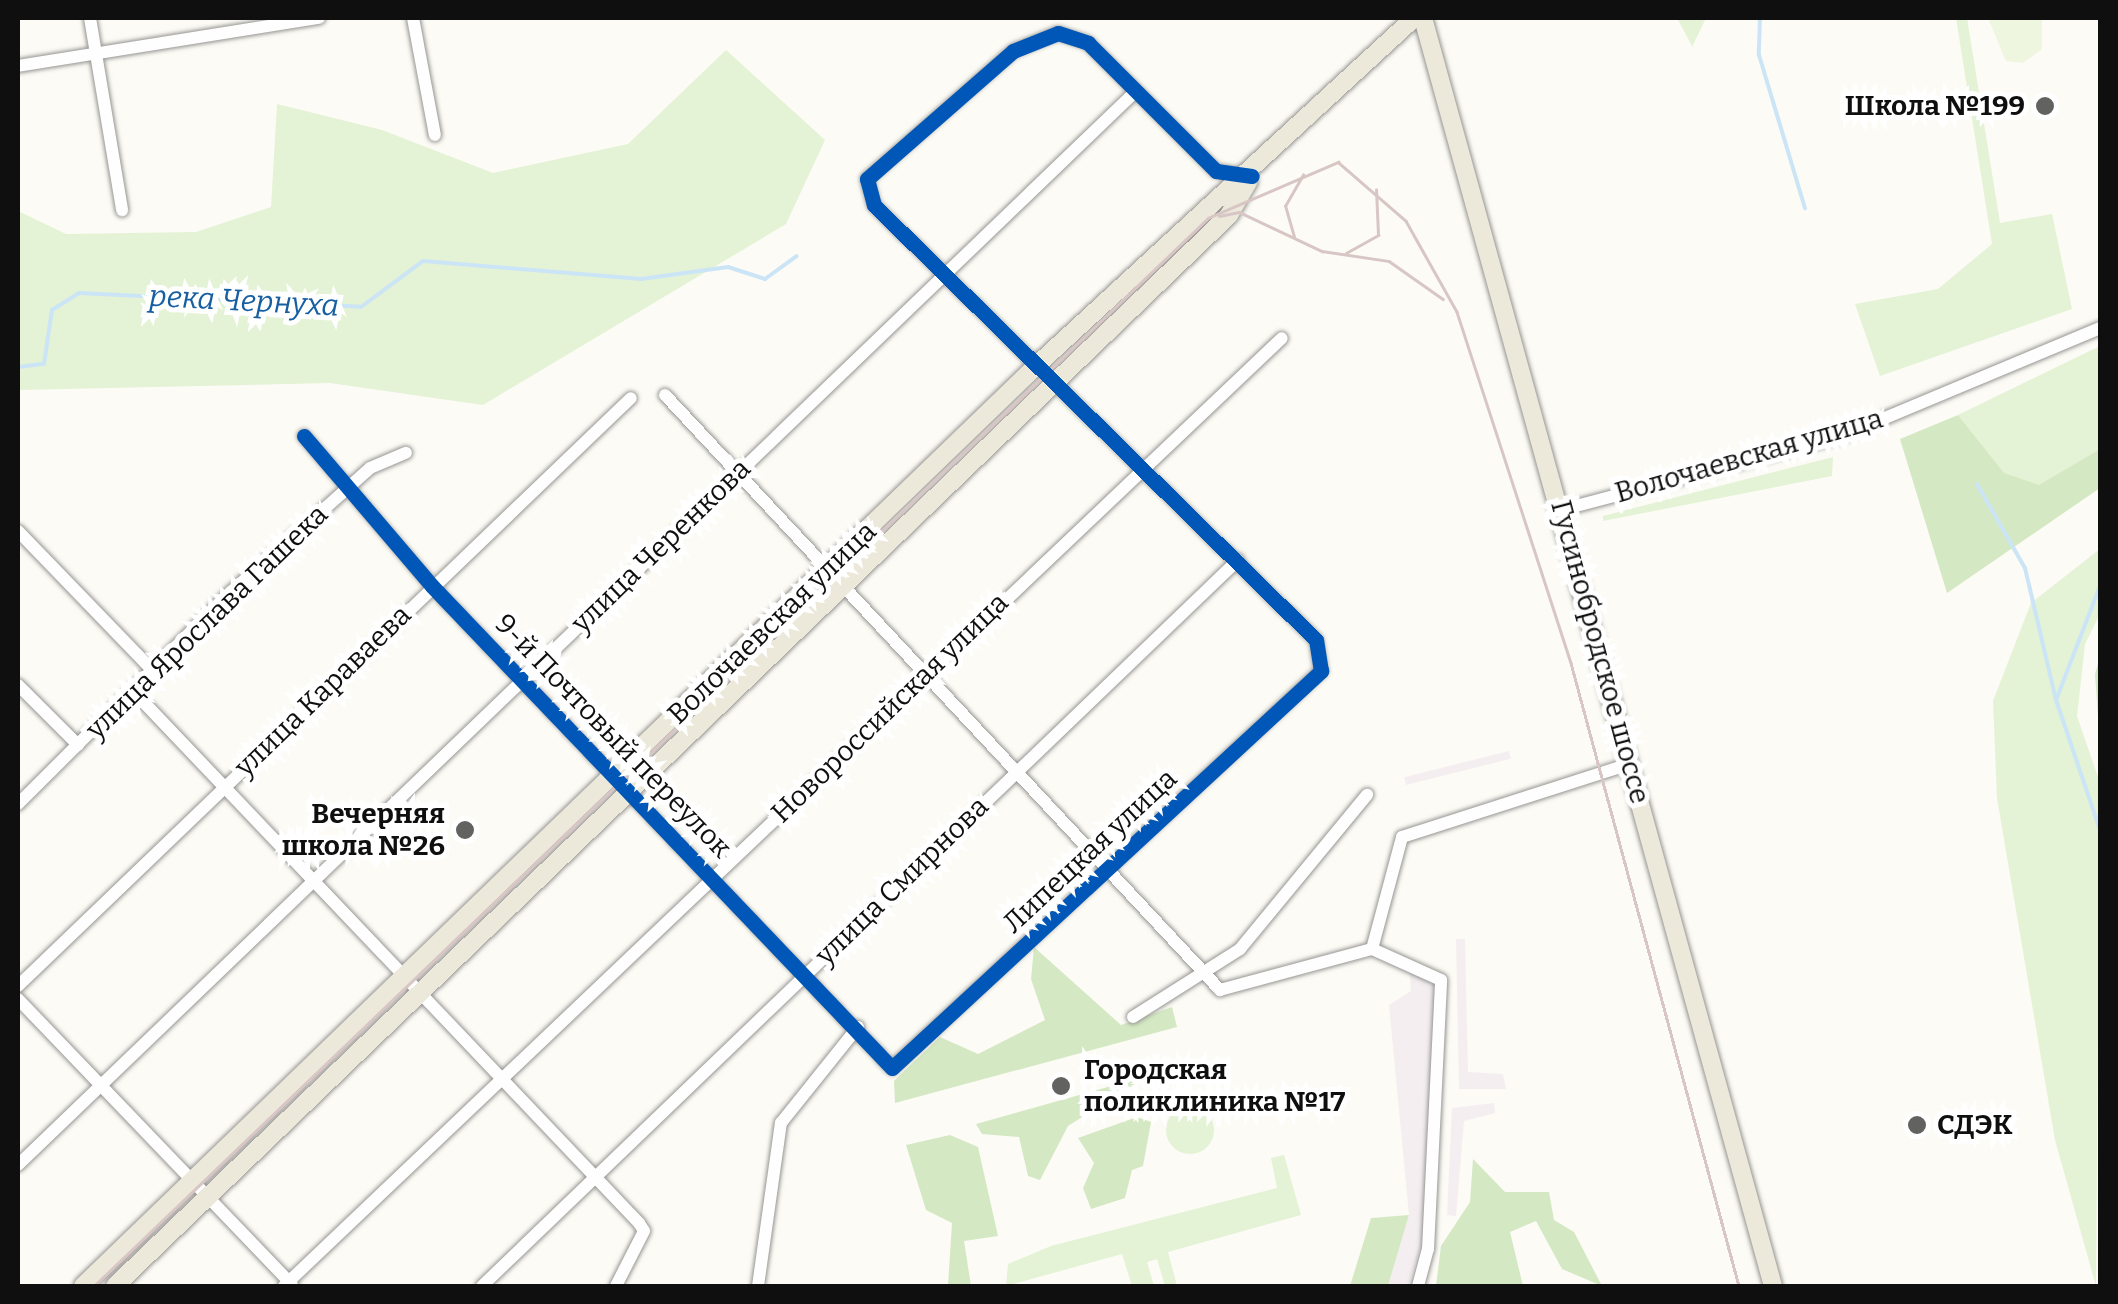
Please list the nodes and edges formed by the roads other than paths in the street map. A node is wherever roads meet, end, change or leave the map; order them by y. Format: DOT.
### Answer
graph roads {
  1 [pos="90,18"];
  2 [pos="318,18"];
  3 [pos="413,18"];
  4 [pos="1414,18"];
  5 [pos="1423,18"];
  6 [pos="96,53"];
  7 [pos="18,66"];
  8 [pos="1133,94"];
  9 [pos="435,134"];
  10 [pos="1252,176"];
  11 [pos="122,210"];
  12 [pos="944,275"];
  13 [pos="2100,328"];
  14 [pos="1282,338"];
  15 [pos="1037,365"];
  16 [pos="1055,382"];
  17 [pos="665,395"];
  18 [pos="631,398"];
  19 [pos="304,436"];
  20 [pos="406,453"];
  21 [pos="1141,468"];
  22 [pos="736,475"];
  23 [pos="347,490"];
  24 [pos="1562,510"];
  25 [pos="18,531"];
  26 [pos="1238,560"];
  27 [pos="828,569"];
  28 [pos="432,586"];
  29 [pos="844,586"];
  30 [pos="154,672"];
  31 [pos="924,672"];
  32 [pos="524,678"];
  33 [pos="18,685"];
  34 [pos="134,692"];
  35 [pos="78,744"];
  36 [pos="1630,764"];
  37 [pos="1015,770"];
  38 [pos="618,772"];
  39 [pos="224,786"];
  40 [pos="632,788"];
  41 [pos="1367,795"];
  42 [pos="18,804"];
  43 [pos="1109,866"];
  44 [pos="314,877"];
  45 [pos="716,878"];
  46 [pos="1372,948"];
  47 [pos="408,974"];
  48 [pos="806,975"];
  49 [pos="1204,975"];
  50 [pos="18,986"];
  51 [pos="421,990"];
  52 [pos="18,998"];
  53 [pos="1134,1016"];
  54 [pos="858,1027"];
  55 [pos="892,1068"];
  56 [pos="503,1083"];
  57 [pos="100,1086"];
  58 [pos="18,1165"];
  59 [pos="596,1179"];
  60 [pos="191,1181"];
  61 [pos="207,1197"];
  62 [pos="289,1285"];
  63 [pos="83,1286"];
  64 [pos="114,1286"];
  65 [pos="482,1286"];
  66 [pos="616,1286"];
  67 [pos="758,1286"];
  68 [pos="1418,1286"];
  69 [pos="1773,1286"];
  1 -- 6 [label="street"];
  2 -- 6 [label="street"];
  3 -- 9 [label="street"];
  4 -- 10 [label="main road, Волочаевская улица"];
  5 -- 24 [label="main road, Гусинобродское шоссе"];
  6 -- 7 [label="street"];
  6 -- 11 [label="street"];
  8 -- 10 [label="street"];
  8 -- 12 [label="street, улица Черенкова"];
  8 -- 12 [label="street"];
  10 -- 15 [label="main road, Волочаевская улица"];
  10 -- 16 [label="main road, Волочаевская улица"];
  12 -- 15 [label="street"];
  12 -- 22 [label="street, улица Черенкова"];
  13 -- 24 [label="street, Волочаевская улица"];
  14 -- 21 [label="street, Новороссийская улица"];
  15 -- 16 [label="street"];
  15 -- 27 [label="main road, Волочаевская улица"];
  16 -- 21 [label="street"];
  16 -- 29 [label="main road, Волочаевская улица"];
  17 -- 22 [label="street"];
  18 -- 28 [label="street, улица Караваева"];
  19 -- 23 [label="street, 9-й Почтовый переулок"];
  20 -- 23 [label="street, улица Ярослава Гашека"];
  21 -- 26 [label="street"];
  21 -- 31 [label="street, Новороссийская улица"];
  22 -- 27 [label="street"];
  22 -- 32 [label="street, улица Черенкова"];
  23 -- 28 [label="street, 9-й Почтовый переулок"];
  23 -- 30 [label="street, улица Ярослава Гашека"];
  24 -- 36 [label="main road, Гусинобродское шоссе"];
  25 -- 30 [label="street"];
  26 -- 37 [label="street, улица Смирнова"];
  26 -- 43 [label="street, Липецкая улица"];
  27 -- 29 [label="street"];
  27 -- 38 [label="main road, Волочаевская улица"];
  28 -- 32 [label="street, 9-й Почтовый переулок"];
  28 -- 39 [label="street, улица Караваева"];
  29 -- 31 [label="street"];
  29 -- 40 [label="main road, Волочаевская улица"];
  30 -- 34 [label="street, улица Ярослава Гашека"];
  31 -- 37 [label="street"];
  31 -- 45 [label="street, Новороссийская улица"];
  32 -- 38 [label="street, 9-й Почтовый переулок"];
  32 -- 44 [label="street, улица Черенкова"];
  33 -- 35 [label="street"];
  34 -- 35 [label="street, улица Ярослава Гашека"];
  34 -- 39 [label="street"];
  35 -- 42 [label="street, улица Ярослава Гашека"];
  36 -- 46 [label="street"];
  36 -- 69 [label="main road, Гусинобродское шоссе"];
  37 -- 43 [label="street"];
  37 -- 48 [label="street, улица Смирнова"];
  38 -- 40 [label="street, 9-й Почтовый переулок"];
  38 -- 47 [label="main road, Волочаевская улица"];
  39 -- 44 [label="street"];
  39 -- 50 [label="street, улица Караваева"];
  40 -- 45 [label="street, 9-й Почтовый переулок"];
  40 -- 51 [label="main road, Волочаевская улица"];
  41 -- 49 [label="street"];
  43 -- 49 [label="street"];
  43 -- 55 [label="street, Липецкая улица"];
  44 -- 47 [label="street"];
  44 -- 57 [label="street, улица Черенкова"];
  45 -- 48 [label="street, 9-й Почтовый переулок"];
  45 -- 56 [label="street, Новороссийская улица"];
  46 -- 49 [label="street"];
  46 -- 68 [label="street"];
  47 -- 51 [label="street"];
  47 -- 60 [label="main road, Волочаевская улица"];
  48 -- 54 [label="street, 9-й Почтовый переулок"];
  48 -- 59 [label="street, улица Смирнова"];
  49 -- 53 [label="street"];
  51 -- 56 [label="street"];
  51 -- 61 [label="main road, Волочаевская улица"];
  52 -- 57 [label="street"];
  54 -- 55 [label="street, 9-й Почтовый переулок"];
  54 -- 67 [label="street"];
  56 -- 59 [label="street"];
  56 -- 62 [label="street, Новороссийская улица"];
  57 -- 58 [label="street, улица Черенкова"];
  57 -- 60 [label="street"];
  59 -- 65 [label="street, улица Смирнова"];
  59 -- 66 [label="street"];
  60 -- 61 [label="street"];
  60 -- 63 [label="main road, Волочаевская улица"];
  61 -- 62 [label="street"];
  61 -- 64 [label="main road, Волочаевская улица"];
}
